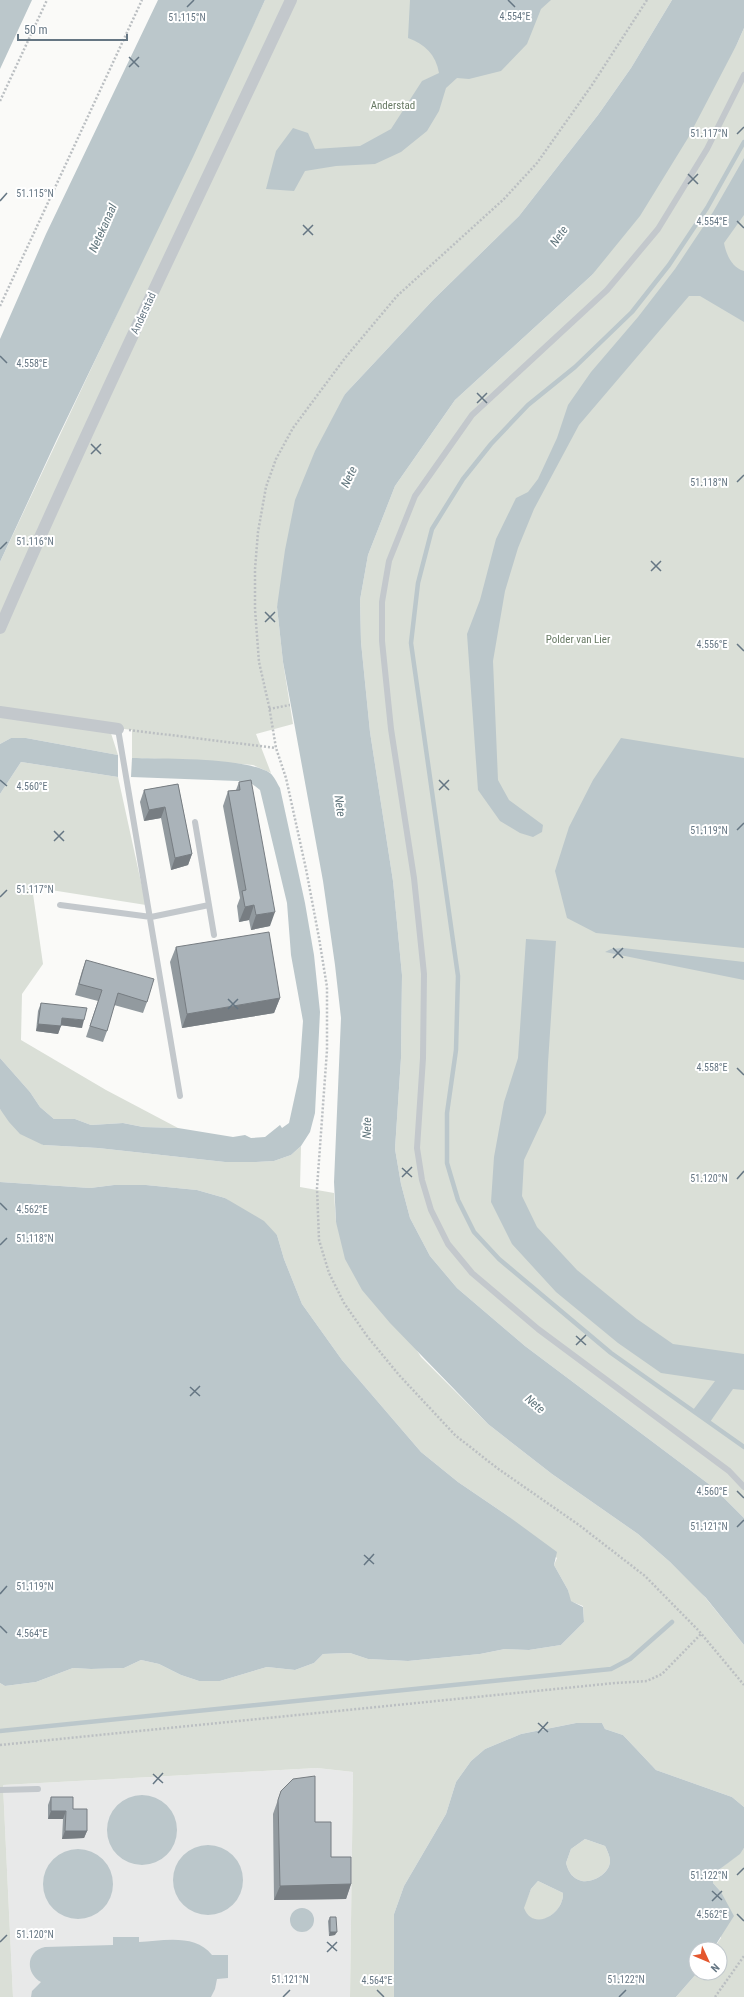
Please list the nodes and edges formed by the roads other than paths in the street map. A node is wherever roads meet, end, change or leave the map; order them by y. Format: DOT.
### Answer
graph roads {
  1 [pos="291,0"];
  2 [pos="744,74"];
  3 [pos="0,628"];
  4 [pos="0,712"];
  5 [pos="118,728"];
  6 [pos="195,822"];
  7 [pos="60,904"];
  8 [pos="209,905"];
  9 [pos="151,917"];
  10 [pos="214,935"];
  11 [pos="180,1096"];
  12 [pos="744,1487"];
  13 [pos="38,1789"];
  14 [pos="0,1790"];
  1 -- 3 [label="street, Anderstad"];
  2 -- 12 [label="lane"];
  4 -- 5 [label="street"];
  5 -- 9 [label="lane"];
  6 -- 8 [label="lane"];
  7 -- 9 [label="lane"];
  8 -- 9 [label="lane"];
  8 -- 10 [label="lane"];
  9 -- 11 [label="lane"];
  13 -- 14 [label="lane"];
}
